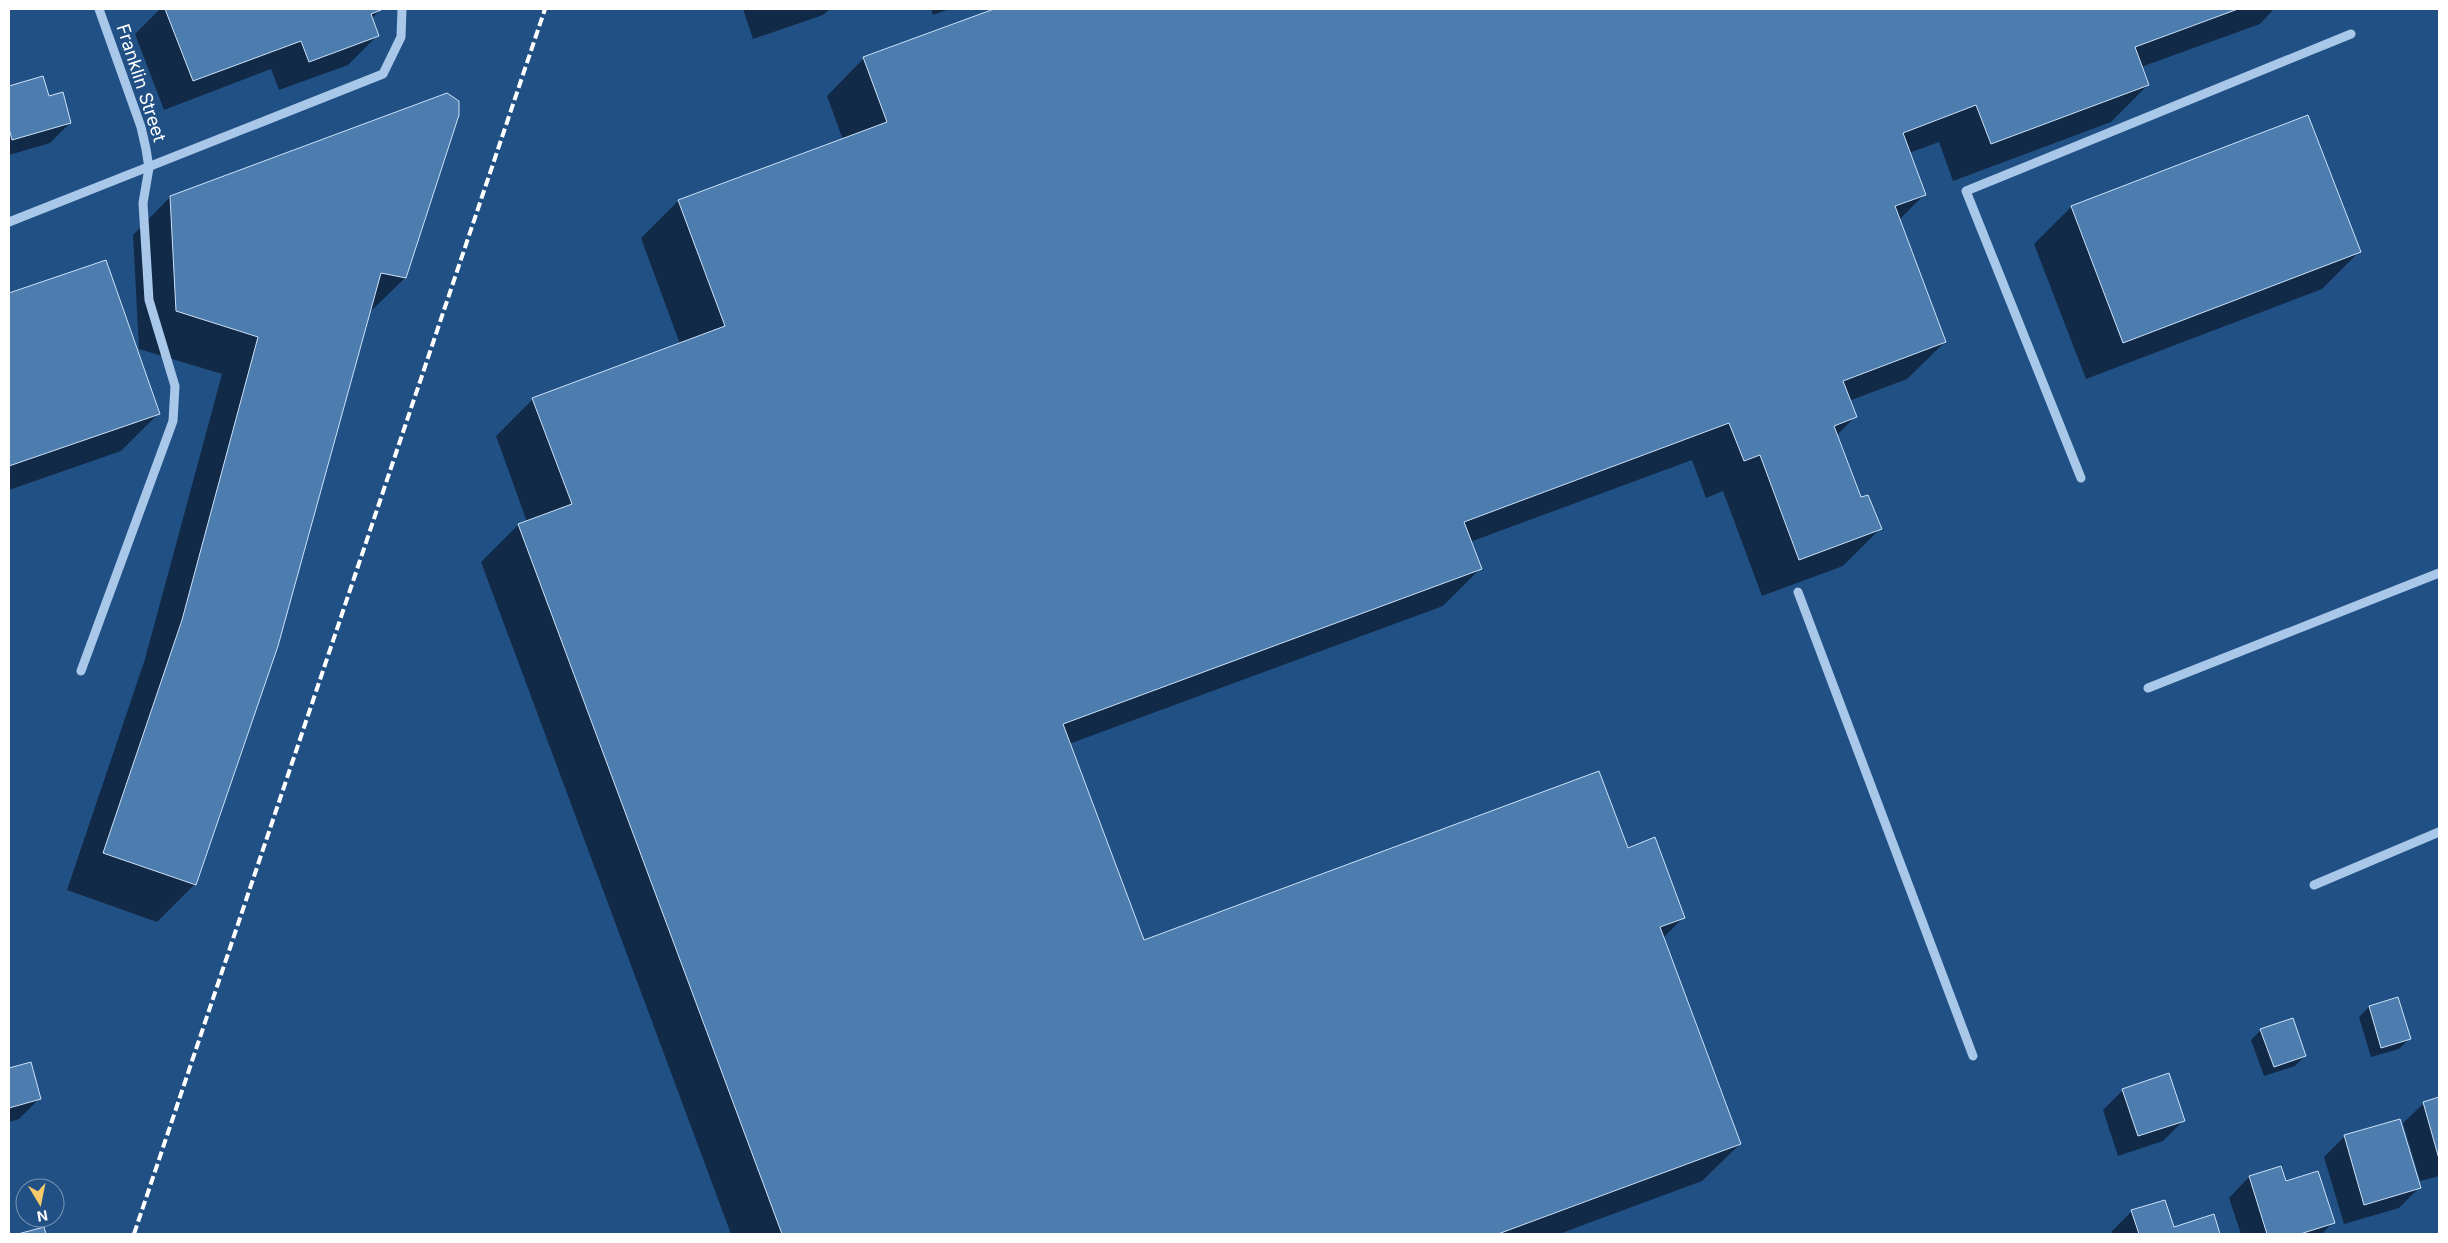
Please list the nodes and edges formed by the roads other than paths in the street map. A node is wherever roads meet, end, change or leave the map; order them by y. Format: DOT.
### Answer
graph roads {
  1 [pos="99,9"];
  2 [pos="402,9"];
  3 [pos="2351,34"];
  4 [pos="149,168"];
  5 [pos="9,222"];
  6 [pos="2081,478"];
  7 [pos="2439,573"];
  8 [pos="1798,592"];
  9 [pos="81,671"];
  10 [pos="2148,688"];
  11 [pos="2439,832"];
  12 [pos="2314,884"];
  13 [pos="1973,1056"];
  1 -- 4 [label="street, Franklin Street"];
  2 -- 4 [label="street"];
  3 -- 6 [label="street"];
  4 -- 5 [label="street"];
  4 -- 9 [label="street"];
  7 -- 10 [label="street"];
  8 -- 13 [label="street"];
  11 -- 12 [label="street"];
}
